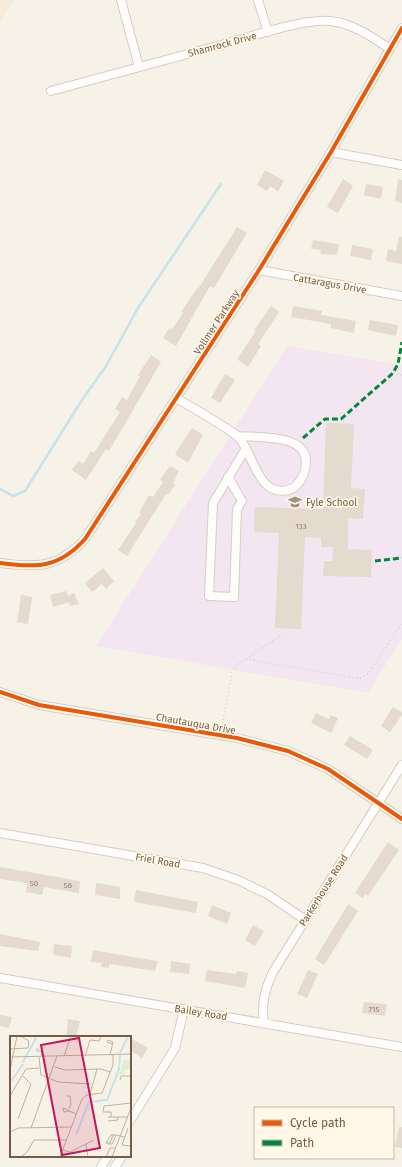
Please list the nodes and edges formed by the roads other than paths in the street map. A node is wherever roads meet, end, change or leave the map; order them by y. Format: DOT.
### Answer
graph roads {
  1 [pos="121,0"];
  2 [pos="258,0"];
  3 [pos="402,28"];
  4 [pos="268,32"];
  5 [pos="390,49"];
  6 [pos="138,67"];
  7 [pos="51,91"];
  8 [pos="331,152"];
  9 [pos="402,165"];
  10 [pos="258,270"];
  11 [pos="402,296"];
  12 [pos="176,398"];
  13 [pos="238,436"];
  14 [pos="245,450"];
  15 [pos="228,477"];
  16 [pos="0,563"];
  17 [pos="0,692"];
  18 [pos="402,765"];
  19 [pos="378,802"];
  20 [pos="402,819"];
  21 [pos="0,833"];
  22 [pos="304,919"];
  23 [pos="0,978"];
  24 [pos="184,1009"];
  25 [pos="264,1022"];
  26 [pos="402,1047"];
  27 [pos="131,1119"];
  28 [pos="107,1157"];
  29 [pos="121,1157"];
  30 [pos="101,1167"];
  31 [pos="115,1167"];
  1 -- 6 [label="street"];
  2 -- 4 [label="street"];
  3 -- 5 [label="street, Vollmer Parkway"];
  4 -- 5 [label="street, Shamrock Drive"];
  4 -- 6 [label="street, Shamrock Drive"];
  5 -- 8 [label="street, Vollmer Parkway"];
  6 -- 7 [label="street, Shamrock Drive"];
  8 -- 9 [label="street"];
  8 -- 10 [label="street, Vollmer Parkway"];
  10 -- 11 [label="street, Cattaragus Drive"];
  10 -- 12 [label="street, Vollmer Parkway"];
  12 -- 13 [label="street"];
  12 -- 16 [label="street, Vollmer Parkway"];
  13 -- 14 [label="street"];
  13 -- 14 [label="street"];
  14 -- 15 [label="street"];
  15 -- 15 [label="street"];
  17 -- 19 [label="street, Chautauqua Drive"];
  18 -- 19 [label="street, Parkerhouse Road"];
  19 -- 20 [label="street, Chautauqua Drive"];
  19 -- 22 [label="street, Parkerhouse Road"];
  21 -- 22 [label="street, Friel Road"];
  22 -- 25 [label="street, Parkerhouse Road"];
  23 -- 24 [label="street, Bailey Road"];
  24 -- 25 [label="street, Bailey Road"];
  24 -- 27 [label="street"];
  25 -- 26 [label="street, Bailey Road"];
  28 -- 30 [label="street"];
  29 -- 31 [label="street"];
}
